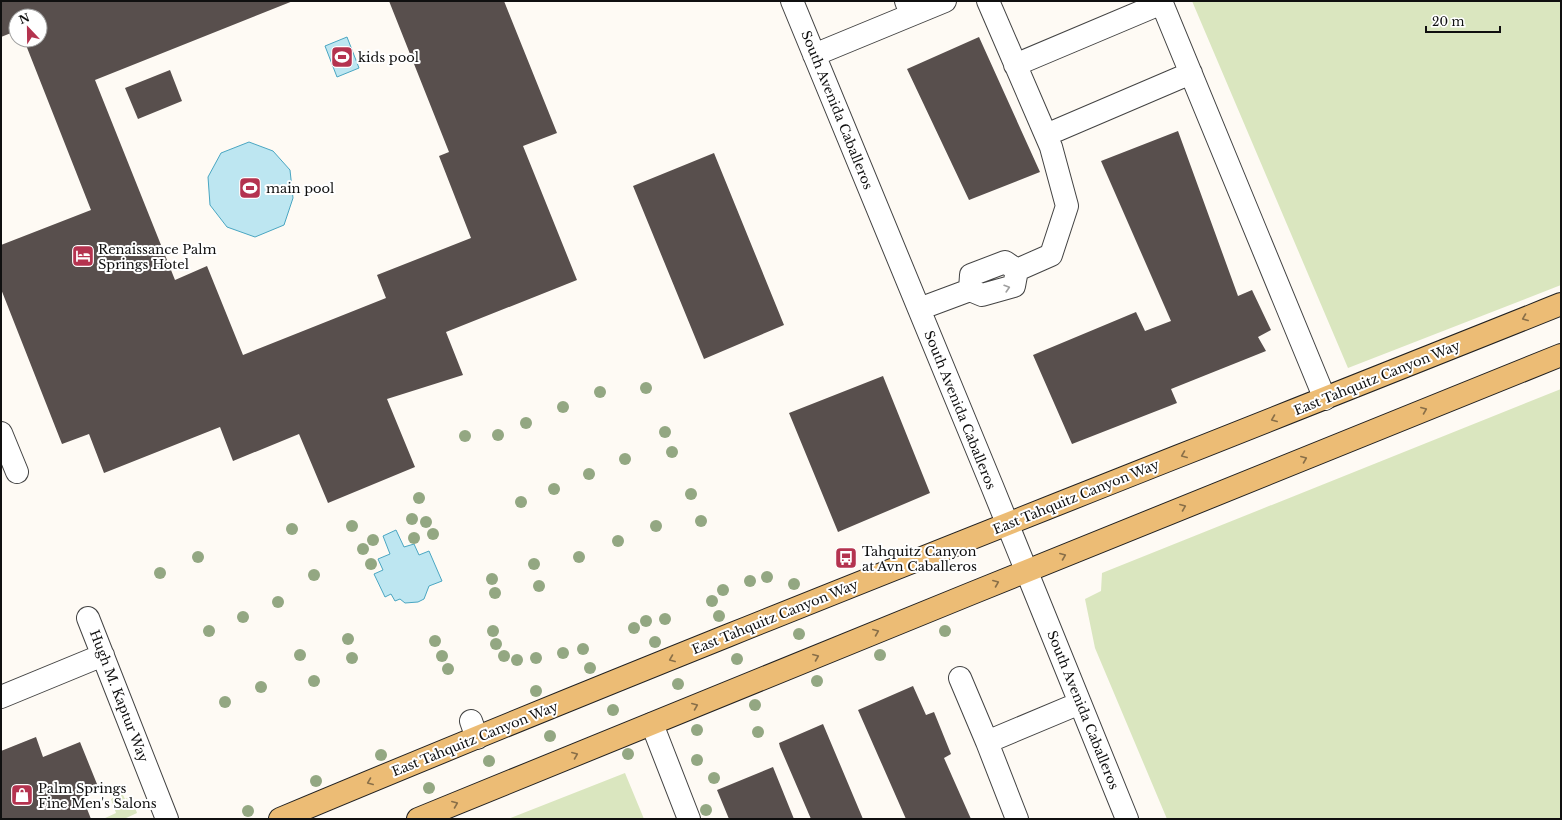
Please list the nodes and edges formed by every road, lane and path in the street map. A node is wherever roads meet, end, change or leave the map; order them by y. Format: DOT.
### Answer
graph roads {
  1 [pos="792,1"];
  2 [pos="945,1"];
  3 [pos="988,1"];
  4 [pos="1162,2"];
  5 [pos="908,8"];
  6 [pos="814,55"];
  7 [pos="1015,64"];
  8 [pos="1191,73"];
  9 [pos="1046,134"];
  10 [pos="1561,304"];
  11 [pos="919,309"];
  12 [pos="1561,355"];
  13 [pos="1325,399"];
  14 [pos="1,433"];
  15 [pos="17,472"];
  16 [pos="1007,525"];
  17 [pos="1026,571"];
  18 [pos="88,618"];
  19 [pos="103,655"];
  20 [pos="960,678"];
  21 [pos="1,697"];
  22 [pos="1080,703"];
  23 [pos="652,724"];
  24 [pos="987,742"];
  25 [pos="167,819"];
  26 [pos="280,819"];
  27 [pos="418,819"];
  28 [pos="689,819"];
  29 [pos="1018,819"];
  30 [pos="1127,819"];
  1 -- 6 [label="street, South Avenida Caballeros"];
  2 -- 5 [label="street"];
  3 -- 7 [label="street"];
  4 -- 7 [label="street"];
  4 -- 8 [label="street"];
  5 -- 6 [label="street"];
  6 -- 11 [label="street, South Avenida Caballeros"];
  7 -- 9 [label="street"];
  8 -- 9 [label="street"];
  8 -- 13 [label="street"];
  9 -- 11 [label="street"];
  10 -- 13 [label="main road, East Tahquitz Canyon Way, one-way"];
  11 -- 16 [label="street, South Avenida Caballeros"];
  17 -- 12 [label="main road, one-way"];
  13 -- 16 [label="main road, East Tahquitz Canyon Way, one-way"];
  14 -- 15 [label="street"];
  16 -- 17 [label="street, South Avenida Caballeros"];
  16 -- 26 [label="main road, East Tahquitz Canyon Way, one-way"];
  17 -- 22 [label="street, South Avenida Caballeros"];
  23 -- 17 [label="main road, one-way"];
  18 -- 19 [label="street, Hugh M. Kaptur Way"];
  19 -- 21 [label="street"];
  19 -- 25 [label="street, Hugh M. Kaptur Way"];
  20 -- 24 [label="street"];
  22 -- 24 [label="street"];
  22 -- 30 [label="street, South Avenida Caballeros"];
  27 -- 23 [label="main road, one-way"];
  23 -- 28 [label="street"];
  24 -- 29 [label="street"];
}
